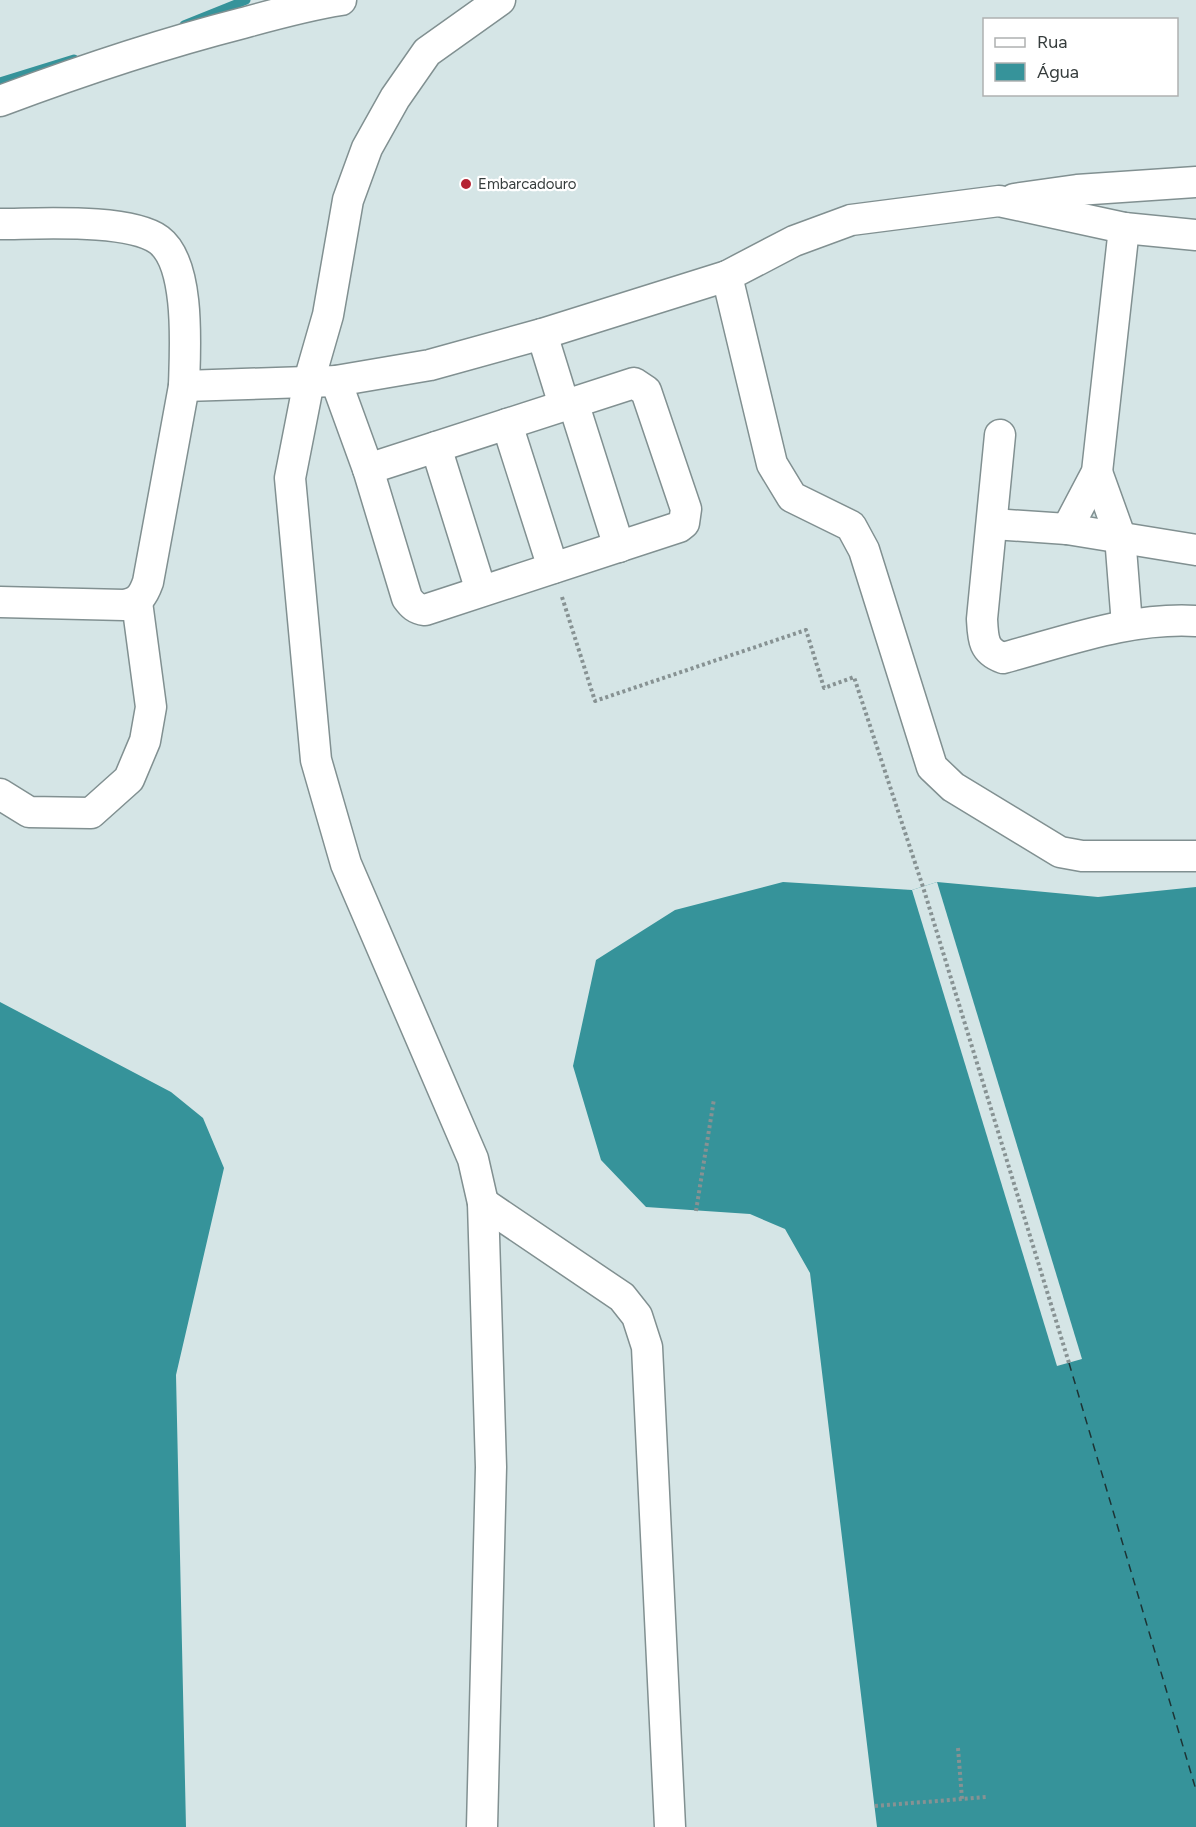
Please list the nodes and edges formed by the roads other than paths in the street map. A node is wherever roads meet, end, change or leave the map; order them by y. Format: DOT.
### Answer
graph roads {
  1 [pos="341,0"];
  2 [pos="500,0"];
  3 [pos="0,101"];
  4 [pos="1196,182"];
  5 [pos="999,201"];
  6 [pos="0,224"];
  7 [pos="1124,228"];
  8 [pos="1196,235"];
  9 [pos="727,276"];
  10 [pos="551,332"];
  11 [pos="323,381"];
  12 [pos="184,386"];
  13 [pos="573,402"];
  14 [pos="507,424"];
  15 [pos="1000,435"];
  16 [pos="436,447"];
  17 [pos="368,469"];
  18 [pos="1097,472"];
  19 [pos="993,524"];
  20 [pos="1067,529"];
  21 [pos="1120,536"];
  22 [pos="619,547"];
  23 [pos="1196,550"];
  24 [pos="553,568"];
  25 [pos="481,591"];
  26 [pos="0,602"];
  27 [pos="136,602"];
  28 [pos="1196,621"];
  29 [pos="1127,625"];
  30 [pos="0,794"];
  31 [pos="1196,856"];
  32 [pos="483,1203"];
  33 [pos="482,1827"];
  34 [pos="670,1827"];
  1 -- 3 [label="street"];
  2 -- 11 [label="street"];
  4 -- 5 [label="street"];
  5 -- 7 [label="street"];
  5 -- 9 [label="street"];
  6 -- 12 [label="street"];
  7 -- 8 [label="street"];
  7 -- 18 [label="street"];
  9 -- 10 [label="street"];
  9 -- 31 [label="street"];
  10 -- 11 [label="street"];
  10 -- 13 [label="street"];
  11 -- 12 [label="street"];
  11 -- 17 [label="street"];
  11 -- 32 [label="street"];
  12 -- 27 [label="street"];
  13 -- 14 [label="street"];
  13 -- 22 [label="street"];
  13 -- 22 [label="street"];
  14 -- 16 [label="street"];
  14 -- 24 [label="street"];
  15 -- 19 [label="street"];
  16 -- 17 [label="street"];
  16 -- 25 [label="street"];
  17 -- 25 [label="street"];
  18 -- 20 [label="street"];
  18 -- 21 [label="street"];
  19 -- 20 [label="street"];
  19 -- 29 [label="street"];
  20 -- 21 [label="street"];
  21 -- 23 [label="street"];
  21 -- 29 [label="street"];
  22 -- 24 [label="street"];
  24 -- 25 [label="street"];
  26 -- 27 [label="street"];
  27 -- 30 [label="street"];
  28 -- 29 [label="street"];
  32 -- 33 [label="street"];
  32 -- 34 [label="street"];
}
